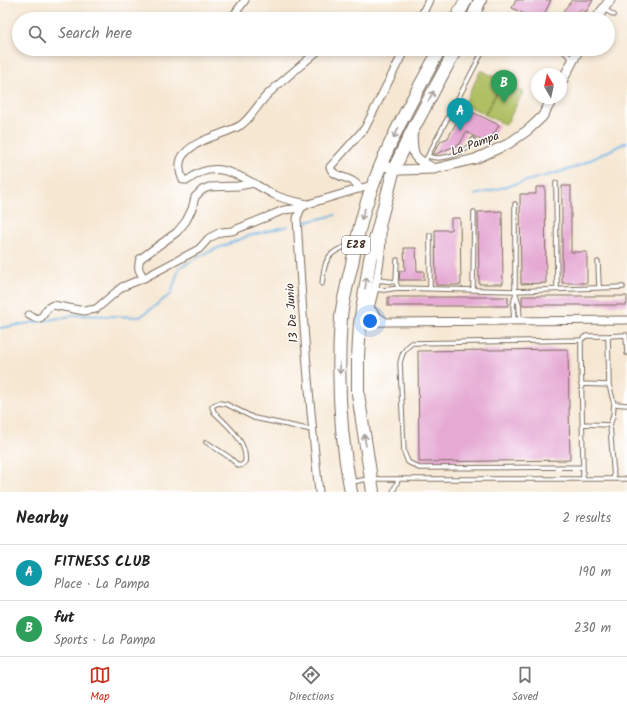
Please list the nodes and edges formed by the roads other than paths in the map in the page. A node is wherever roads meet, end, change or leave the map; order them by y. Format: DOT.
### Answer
graph roads {
  1 [pos="245,0"];
  2 [pos="429,0"];
  3 [pos="466,0"];
  4 [pos="480,0"];
  5 [pos="606,3"];
  6 [pos="236,12"];
  7 [pos="423,12"];
  8 [pos="460,12"];
  9 [pos="475,12"];
  10 [pos="600,12"];
  11 [pos="612,12"];
  12 [pos="312,56"];
  13 [pos="401,56"];
  14 [pos="436,56"];
  15 [pos="452,56"];
  16 [pos="480,56"];
  17 [pos="574,56"];
  18 [pos="567,70"];
  19 [pos="426,75"];
  20 [pos="439,82"];
  21 [pos="550,104"];
  22 [pos="412,130"];
  23 [pos="473,140"];
  24 [pos="461,151"];
  25 [pos="426,160"];
  26 [pos="459,163"];
  27 [pos="381,164"];
  28 [pos="394,169"];
  29 [pos="434,169"];
  30 [pos="254,183"];
  31 [pos="556,183"];
  32 [pos="372,185"];
  33 [pos="360,189"];
  34 [pos="308,204"];
  35 [pos="515,204"];
  36 [pos="301,208"];
  37 [pos="474,212"];
  38 [pos="381,214"];
  39 [pos="430,235"];
  40 [pos="356,244"];
  41 [pos="397,260"];
  42 [pos="598,262"];
  43 [pos="144,278"];
  44 [pos="377,280"];
  45 [pos="396,282"];
  46 [pos="322,284"];
  47 [pos="623,287"];
  48 [pos="398,288"];
  49 [pos="599,288"];
  50 [pos="376,289"];
  51 [pos="430,289"];
  52 [pos="473,289"];
  53 [pos="557,289"];
  54 [pos="515,293"];
  55 [pos="370,308"];
  56 [pos="29,315"];
  57 [pos="627,320"];
  58 [pos="517,321"];
  59 [pos="387,322"];
  60 [pos="362,323"];
  61 [pos="627,335"];
  62 [pos="608,336"];
  63 [pos="581,340"];
  64 [pos="627,353"];
  65 [pos="581,384"];
  66 [pos="609,385"];
  67 [pos="614,404"];
  68 [pos="627,405"];
  69 [pos="583,424"];
  70 [pos="610,425"];
  71 [pos="312,430"];
  72 [pos="206,442"];
  73 [pos="583,467"];
  74 [pos="583,478"];
  75 [pos="370,479"];
  76 [pos="614,479"];
  77 [pos="627,479"];
  78 [pos="398,480"];
  79 [pos="350,488"];
  80 [pos="319,492"];
  81 [pos="373,492"];
  82 [pos="393,492"];
  1 -- 6 [label="street"];
  2 -- 7 [label="street"];
  3 -- 8 [label="main road"];
  4 -- 9 [label="main road"];
  5 -- 10 [label="street"];
  5 -- 11 [label="lane"];
  12 -- 30 [label="street"];
  13 -- 33 [label="street"];
  14 -- 19 [label="main road, E28"];
  15 -- 20 [label="main road, E28"];
  16 -- 25 [label="lane"];
  17 -- 18 [label="street"];
  19 -- 20 [label="main road"];
  19 -- 27 [label="main road, E28, one-way"];
  22 -- 20 [label="main road, E28, one-way"];
  21 -- 26 [label="street, La Pampa"];
  22 -- 25 [label="street"];
  22 -- 28 [label="main road, E28"];
  23 -- 24 [label="lane"];
  24 -- 25 [label="lane"];
  24 -- 26 [label="lane"];
  25 -- 29 [label="street"];
  26 -- 29 [label="street, La Pampa"];
  27 -- 28 [label="street, La Pampa"];
  27 -- 32 [label="main road, E28"];
  28 -- 29 [label="street, La Pampa"];
  28 -- 38 [label="main road, E28"];
  30 -- 34 [label="street"];
  30 -- 43 [label="street"];
  31 -- 53 [label="lane"];
  32 -- 33 [label="street"];
  32 -- 40 [label="main road, E28, one-way"];
  33 -- 34 [label="street"];
  34 -- 36 [label="street"];
  35 -- 54 [label="lane"];
  36 -- 43 [label="street"];
  36 -- 71 [label="street, 13 De Junio"];
  37 -- 52 [label="lane"];
  38 -- 44 [label="street"];
  60 -- 38 [label="main road, E28, one-way"];
  39 -- 51 [label="lane"];
  40 -- 46 [label="lane"];
  40 -- 79 [label="main road, E28, one-way"];
  41 -- 45 [label="lane"];
  42 -- 49 [label="lane"];
  43 -- 56 [label="street"];
  44 -- 45 [label="lane"];
  44 -- 50 [label="street"];
  45 -- 48 [label="lane"];
  47 -- 49 [label="lane"];
  48 -- 50 [label="lane"];
  48 -- 51 [label="lane"];
  49 -- 53 [label="lane"];
  50 -- 55 [label="street"];
  51 -- 52 [label="lane"];
  52 -- 54 [label="lane"];
  53 -- 54 [label="lane"];
  54 -- 58 [label="lane"];
  54 -- 58 [label="lane"];
  55 -- 59 [label="street"];
  55 -- 60 [label="street"];
  57 -- 58 [label="street"];
  58 -- 59 [label="street"];
  59 -- 60 [label="street"];
  75 -- 60 [label="main road, E28, one-way"];
  61 -- 62 [label="lane"];
  61 -- 64 [label="lane"];
  62 -- 63 [label="lane"];
  62 -- 66 [label="lane"];
  63 -- 65 [label="lane"];
  63 -- 73 [label="lane"];
  65 -- 66 [label="lane"];
  65 -- 69 [label="lane"];
  66 -- 67 [label="lane"];
  67 -- 68 [label="lane"];
  67 -- 70 [label="lane"];
  69 -- 70 [label="lane"];
  69 -- 73 [label="lane"];
  70 -- 76 [label="lane"];
  71 -- 72 [label="lane"];
  71 -- 80 [label="street, 13 De Junio"];
  73 -- 74 [label="lane"];
  74 -- 76 [label="lane"];
  74 -- 78 [label="lane"];
  75 -- 78 [label="lane"];
  75 -- 79 [label="lane"];
  75 -- 81 [label="main road, E28"];
  76 -- 77 [label="lane"];
  78 -- 82 [label="lane"];
}
